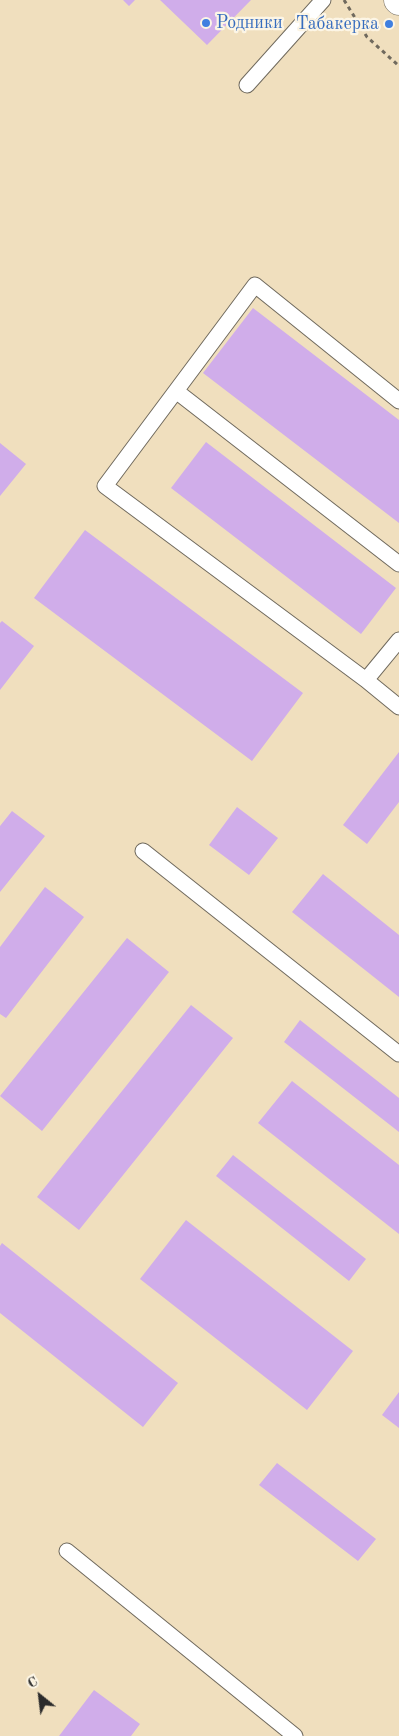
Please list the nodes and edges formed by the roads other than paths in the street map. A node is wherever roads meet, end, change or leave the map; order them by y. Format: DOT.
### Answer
graph roads {
  1 [pos="323,0"];
  2 [pos="247,85"];
  3 [pos="176,391"];
  4 [pos="399,401"];
  5 [pos="399,564"];
  6 [pos="399,640"];
  7 [pos="366,680"];
  8 [pos="399,707"];
  9 [pos="144,851"];
  10 [pos="399,1054"];
  11 [pos="67,1550"];
  12 [pos="295,1736"];
  1 -- 2 [label="lane"];
  3 -- 4 [label="lane"];
  3 -- 5 [label="lane"];
  3 -- 7 [label="lane"];
  6 -- 7 [label="lane"];
  7 -- 8 [label="lane"];
  9 -- 10 [label="lane"];
  11 -- 12 [label="lane"];
}
